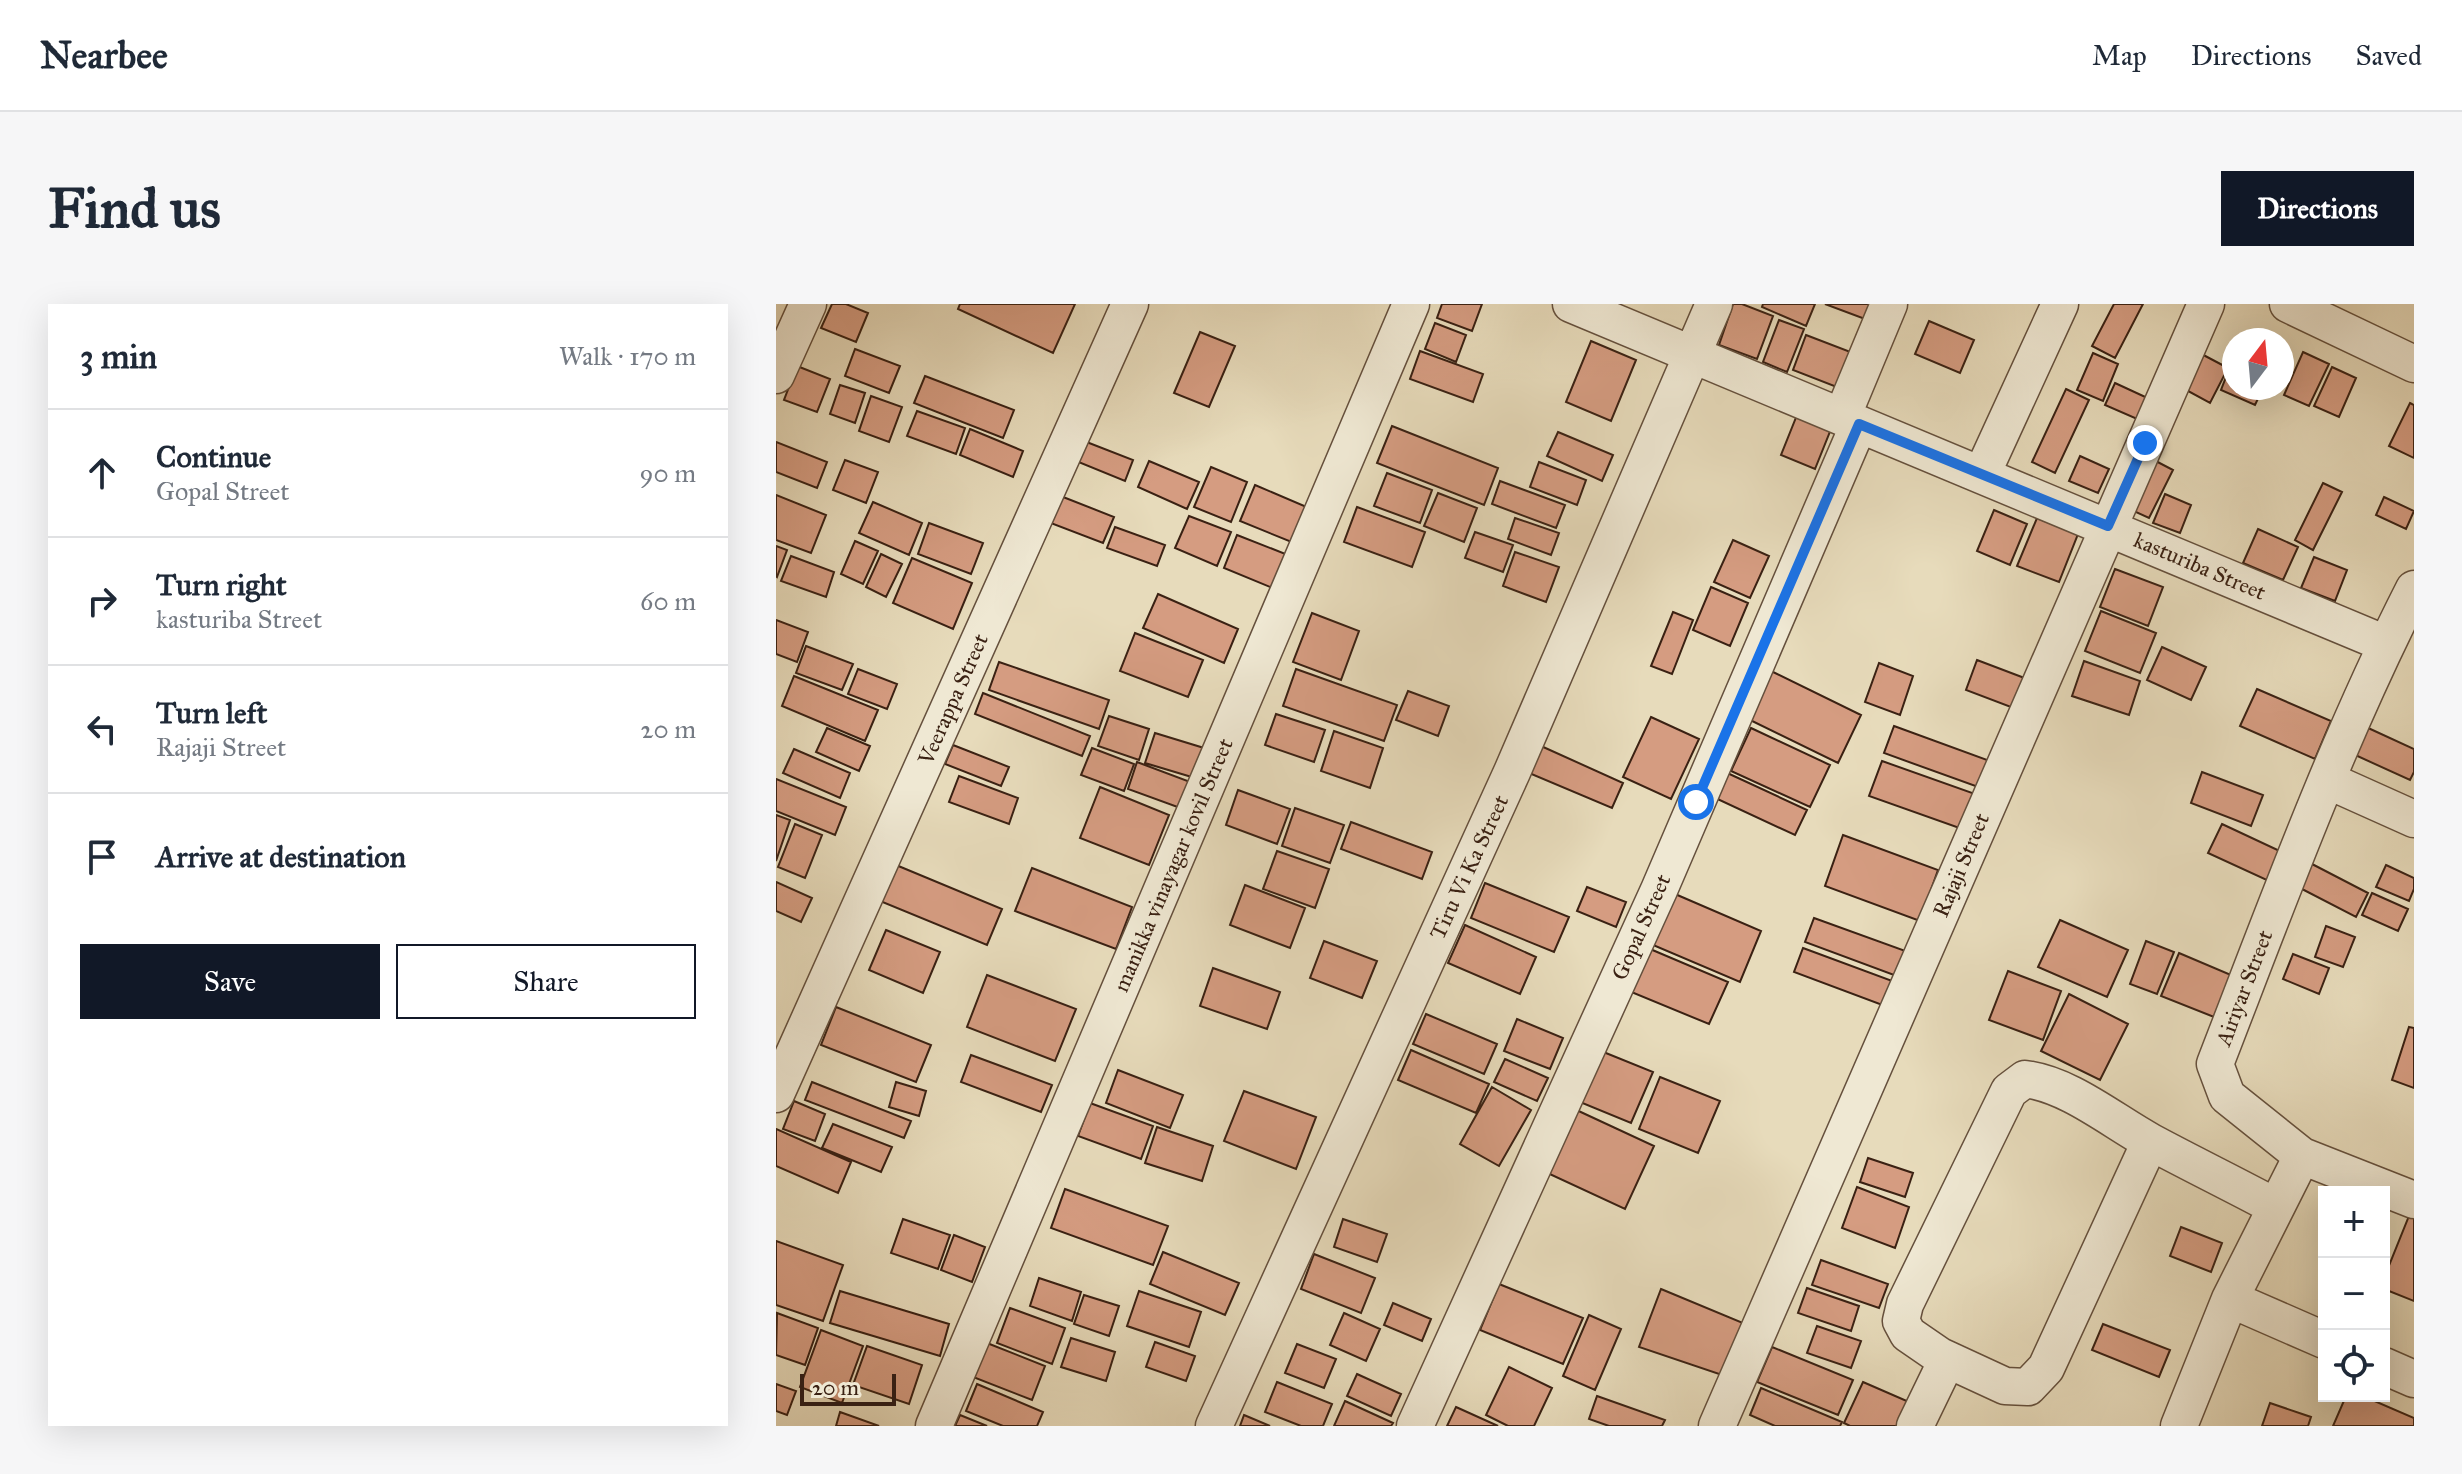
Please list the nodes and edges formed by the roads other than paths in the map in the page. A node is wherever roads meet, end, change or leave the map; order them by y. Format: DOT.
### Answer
graph roads {
  1 [pos="808,304"];
  2 [pos="1130,304"];
  3 [pos="1411,304"];
  4 [pos="1571,304"];
  5 [pos="1714,304"];
  6 [pos="1889,304"];
  7 [pos="2060,304"];
  8 [pos="2206,304"];
  9 [pos="2288,304"];
  10 [pos="2410,350"];
  11 [pos="1691,354"];
  12 [pos="776,375"];
  13 [pos="1850,420"];
  14 [pos="1982,474"];
  15 [pos="2108,526"];
  16 [pos="2414,589"];
  17 [pos="2386,644"];
  18 [pos="2327,780"];
  19 [pos="2414,819"];
  20 [pos="776,1094"];
  21 [pos="2150,1142"];
  22 [pos="2302,1156"];
  23 [pos="2414,1200"];
  24 [pos="2276,1207"];
  25 [pos="2230,1299"];
  26 [pos="2318,1337"];
  27 [pos="1947,1360"];
  28 [pos="2390,1369"];
  29 [pos="2414,1379"];
  30 [pos="934,1426"];
  31 [pos="1214,1426"];
  32 [pos="1415,1426"];
  33 [pos="1717,1426"];
  34 [pos="1915,1426"];
  35 [pos="2179,1426"];
  1 -- 12 [label="street"];
  2 -- 20 [label="street, Veerappa Street"];
  3 -- 30 [label="street, manikka vinayagar kovil Street"];
  4 -- 11 [label="street, kasturiba Street"];
  5 -- 11 [label="street, Tiru Vi Ka Street"];
  6 -- 13 [label="street, Gopal Street"];
  7 -- 14 [label="street"];
  8 -- 15 [label="street, Rajaji Street"];
  9 -- 10 [label="street"];
  11 -- 13 [label="street, kasturiba Street"];
  11 -- 31 [label="street, Tiru Vi Ka Street"];
  13 -- 14 [label="street, kasturiba Street"];
  13 -- 32 [label="street, Gopal Street"];
  14 -- 15 [label="street, kasturiba Street"];
  15 -- 17 [label="street, kasturiba Street"];
  15 -- 33 [label="street, Rajaji Street"];
  16 -- 17 [label="street, Airiyar Street"];
  17 -- 18 [label="street, Airiyar Street"];
  18 -- 19 [label="street"];
  18 -- 22 [label="street, Airiyar Street"];
  21 -- 24 [label="street"];
  21 -- 27 [label="street"];
  21 -- 27 [label="street"];
  22 -- 23 [label="street, Airiyar Street"];
  22 -- 24 [label="street"];
  24 -- 25 [label="street"];
  25 -- 26 [label="street"];
  25 -- 35 [label="street"];
  27 -- 34 [label="street"];
  28 -- 29 [label="street"];
}
